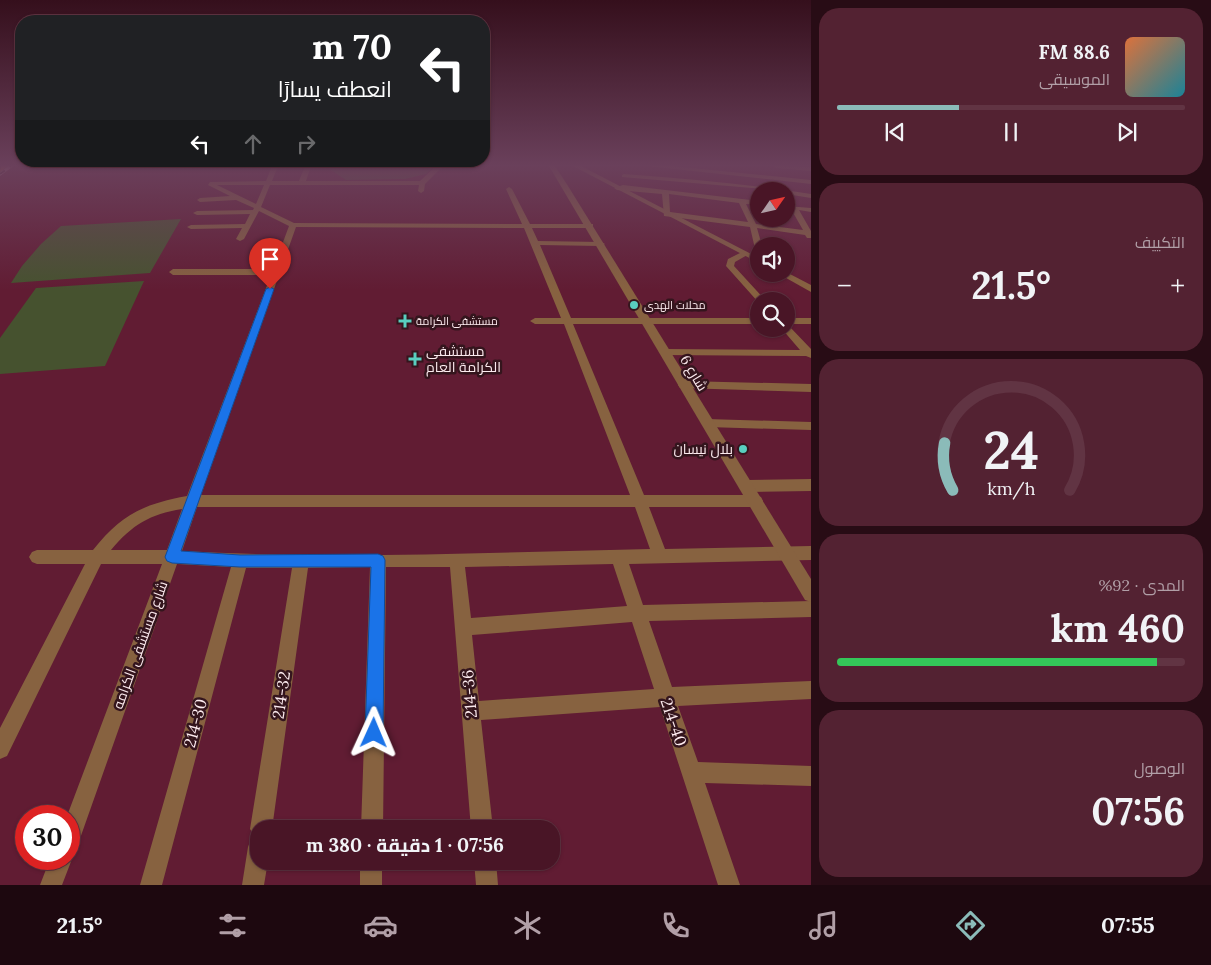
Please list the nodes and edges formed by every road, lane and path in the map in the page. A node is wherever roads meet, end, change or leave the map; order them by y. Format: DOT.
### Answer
graph roads {
  1 [pos="252,207"];
  2 [pos="518,207"];
  3 [pos="578,207"];
  4 [pos="655,207"];
  5 [pos="666,207"];
  6 [pos="745,207"];
  7 [pos="795,208"];
  8 [pos="256,210"];
  9 [pos="811,210"];
  10 [pos="197,213"];
  11 [pos="667,214"];
  12 [pos="795,214"];
  13 [pos="750,219"];
  14 [pos="750,224"];
  15 [pos="293,225"];
  16 [pos="247,226"];
  17 [pos="528,226"];
  18 [pos="590,226"];
  19 [pos="191,227"];
  20 [pos="770,228"];
  21 [pos="810,235"];
  22 [pos="240,239"];
  23 [pos="534,244"];
  24 [pos="601,244"];
  25 [pos="745,254"];
  26 [pos="750,256"];
  27 [pos="173,272"];
  28 [pos="276,272"];
  29 [pos="795,280"];
  30 [pos="811,288"];
  31 [pos="754,292"];
  32 [pos="567,320"];
  33 [pos="645,320"];
  34 [pos="535,321"];
  35 [pos="750,321"];
  36 [pos="795,321"];
  37 [pos="811,321"];
  38 [pos="794,337"];
  39 [pos="664,352"];
  40 [pos="810,354"];
  41 [pos="684,385"];
  42 [pos="811,388"];
  43 [pos="707,423"];
  44 [pos="811,426"];
  45 [pos="811,485"];
  46 [pos="747,486"];
  47 [pos="194,500"];
  48 [pos="756,501"];
  49 [pos="641,502"];
  50 [pos="787,553"];
  51 [pos="811,553"];
  52 [pos="660,556"];
  53 [pos="37,557"];
  54 [pos="97,557"];
  55 [pos="172,557"];
  56 [pos="619,558"];
  57 [pos="378,560"];
  58 [pos="456,560"];
  59 [pos="240,561"];
  60 [pos="301,561"];
  61 [pos="811,594"];
  62 [pos="811,610"];
  63 [pos="638,613"];
  64 [pos="464,627"];
  65 [pos="811,690"];
  66 [pos="665,697"];
  67 [pos="471,710"];
  68 [pos="0,749"];
  69 [pos="691,772"];
  70 [pos="811,776"];
  71 [pos="80,810"];
  72 [pos="262,820"];
  73 [pos="372,820"];
  74 [pos="481,820"];
  75 [pos="57,870"];
  76 [pos="255,870"];
  77 [pos="371,870"];
  78 [pos="486,870"];
  79 [pos="51,885"];
  80 [pos="151,885"];
  81 [pos="253,885"];
  82 [pos="371,885"];
  83 [pos="487,885"];
  84 [pos="728,885"];
  1 -- 8 [label="street"];
  2 -- 17 [label="street"];
  3 -- 18 [label="street, شارع 6"];
  4 -- 11 [label="street"];
  5 -- 11 [label="street"];
  6 -- 13 [label="street"];
  7 -- 9 [label="street"];
  8 -- 10 [label="street"];
  8 -- 15 [label="street"];
  8 -- 16 [label="street"];
  11 -- 14 [label="street"];
  11 -- 25 [label="street"];
  12 -- 21 [label="street"];
  15 -- 17 [label="street"];
  15 -- 28 [label="street, شارع مستشفى الكرامه"];
  16 -- 19 [label="street"];
  16 -- 22 [label="street"];
  17 -- 18 [label="street"];
  17 -- 23 [label="street"];
  18 -- 24 [label="street, شارع 6"];
  20 -- 21 [label="street"];
  23 -- 24 [label="street"];
  23 -- 32 [label="street"];
  24 -- 33 [label="street, شارع 6"];
  25 -- 26 [label="street"];
  25 -- 31 [label="street"];
  27 -- 28 [label="street"];
  28 -- 47 [label="street, شارع مستشفى الكرامه"];
  29 -- 30 [label="street"];
  32 -- 33 [label="street"];
  32 -- 34 [label="street"];
  32 -- 49 [label="street"];
  33 -- 35 [label="street"];
  33 -- 39 [label="street, شارع 6"];
  36 -- 37 [label="street"];
  38 -- 40 [label="street"];
  39 -- 40 [label="street"];
  39 -- 41 [label="street, شارع 6"];
  41 -- 42 [label="street"];
  41 -- 43 [label="street, شارع 6"];
  43 -- 44 [label="street"];
  43 -- 46 [label="street, شارع 6"];
  45 -- 46 [label="street"];
  46 -- 48 [label="street, شارع 6"];
  47 -- 49 [label="street"];
  47 -- 54 [label="street"];
  47 -- 55 [label="street, شارع مستشفى الكرامه"];
  48 -- 49 [label="street"];
  48 -- 50 [label="street, شارع 6"];
  49 -- 52 [label="street"];
  50 -- 51 [label="street"];
  50 -- 52 [label="street"];
  50 -- 61 [label="street, شارع 6"];
  52 -- 56 [label="street"];
  53 -- 54 [label="street"];
  54 -- 55 [label="street"];
  54 -- 68 [label="street"];
  55 -- 59 [label="street"];
  55 -- 71 [label="street, شارع مستشفى الكرامه"];
  56 -- 58 [label="street"];
  56 -- 63 [label="street, 214-40"];
  57 -- 58 [label="street"];
  57 -- 60 [label="street"];
  57 -- 73 [label="street"];
  58 -- 64 [label="street, 214-36"];
  59 -- 60 [label="street"];
  59 -- 80 [label="street, 214-30"];
  60 -- 72 [label="street, 214-32"];
  62 -- 63 [label="street"];
  63 -- 64 [label="street"];
  63 -- 66 [label="street, 214-40"];
  64 -- 67 [label="street, 214-36"];
  65 -- 66 [label="street"];
  66 -- 67 [label="street"];
  66 -- 69 [label="street, 214-40"];
  67 -- 74 [label="street, 214-36"];
  69 -- 70 [label="street"];
  69 -- 84 [label="street, 214-40"];
  75 -- 79 [label="street"];
  76 -- 81 [label="street"];
  77 -- 82 [label="street"];
  78 -- 83 [label="street"];
}
